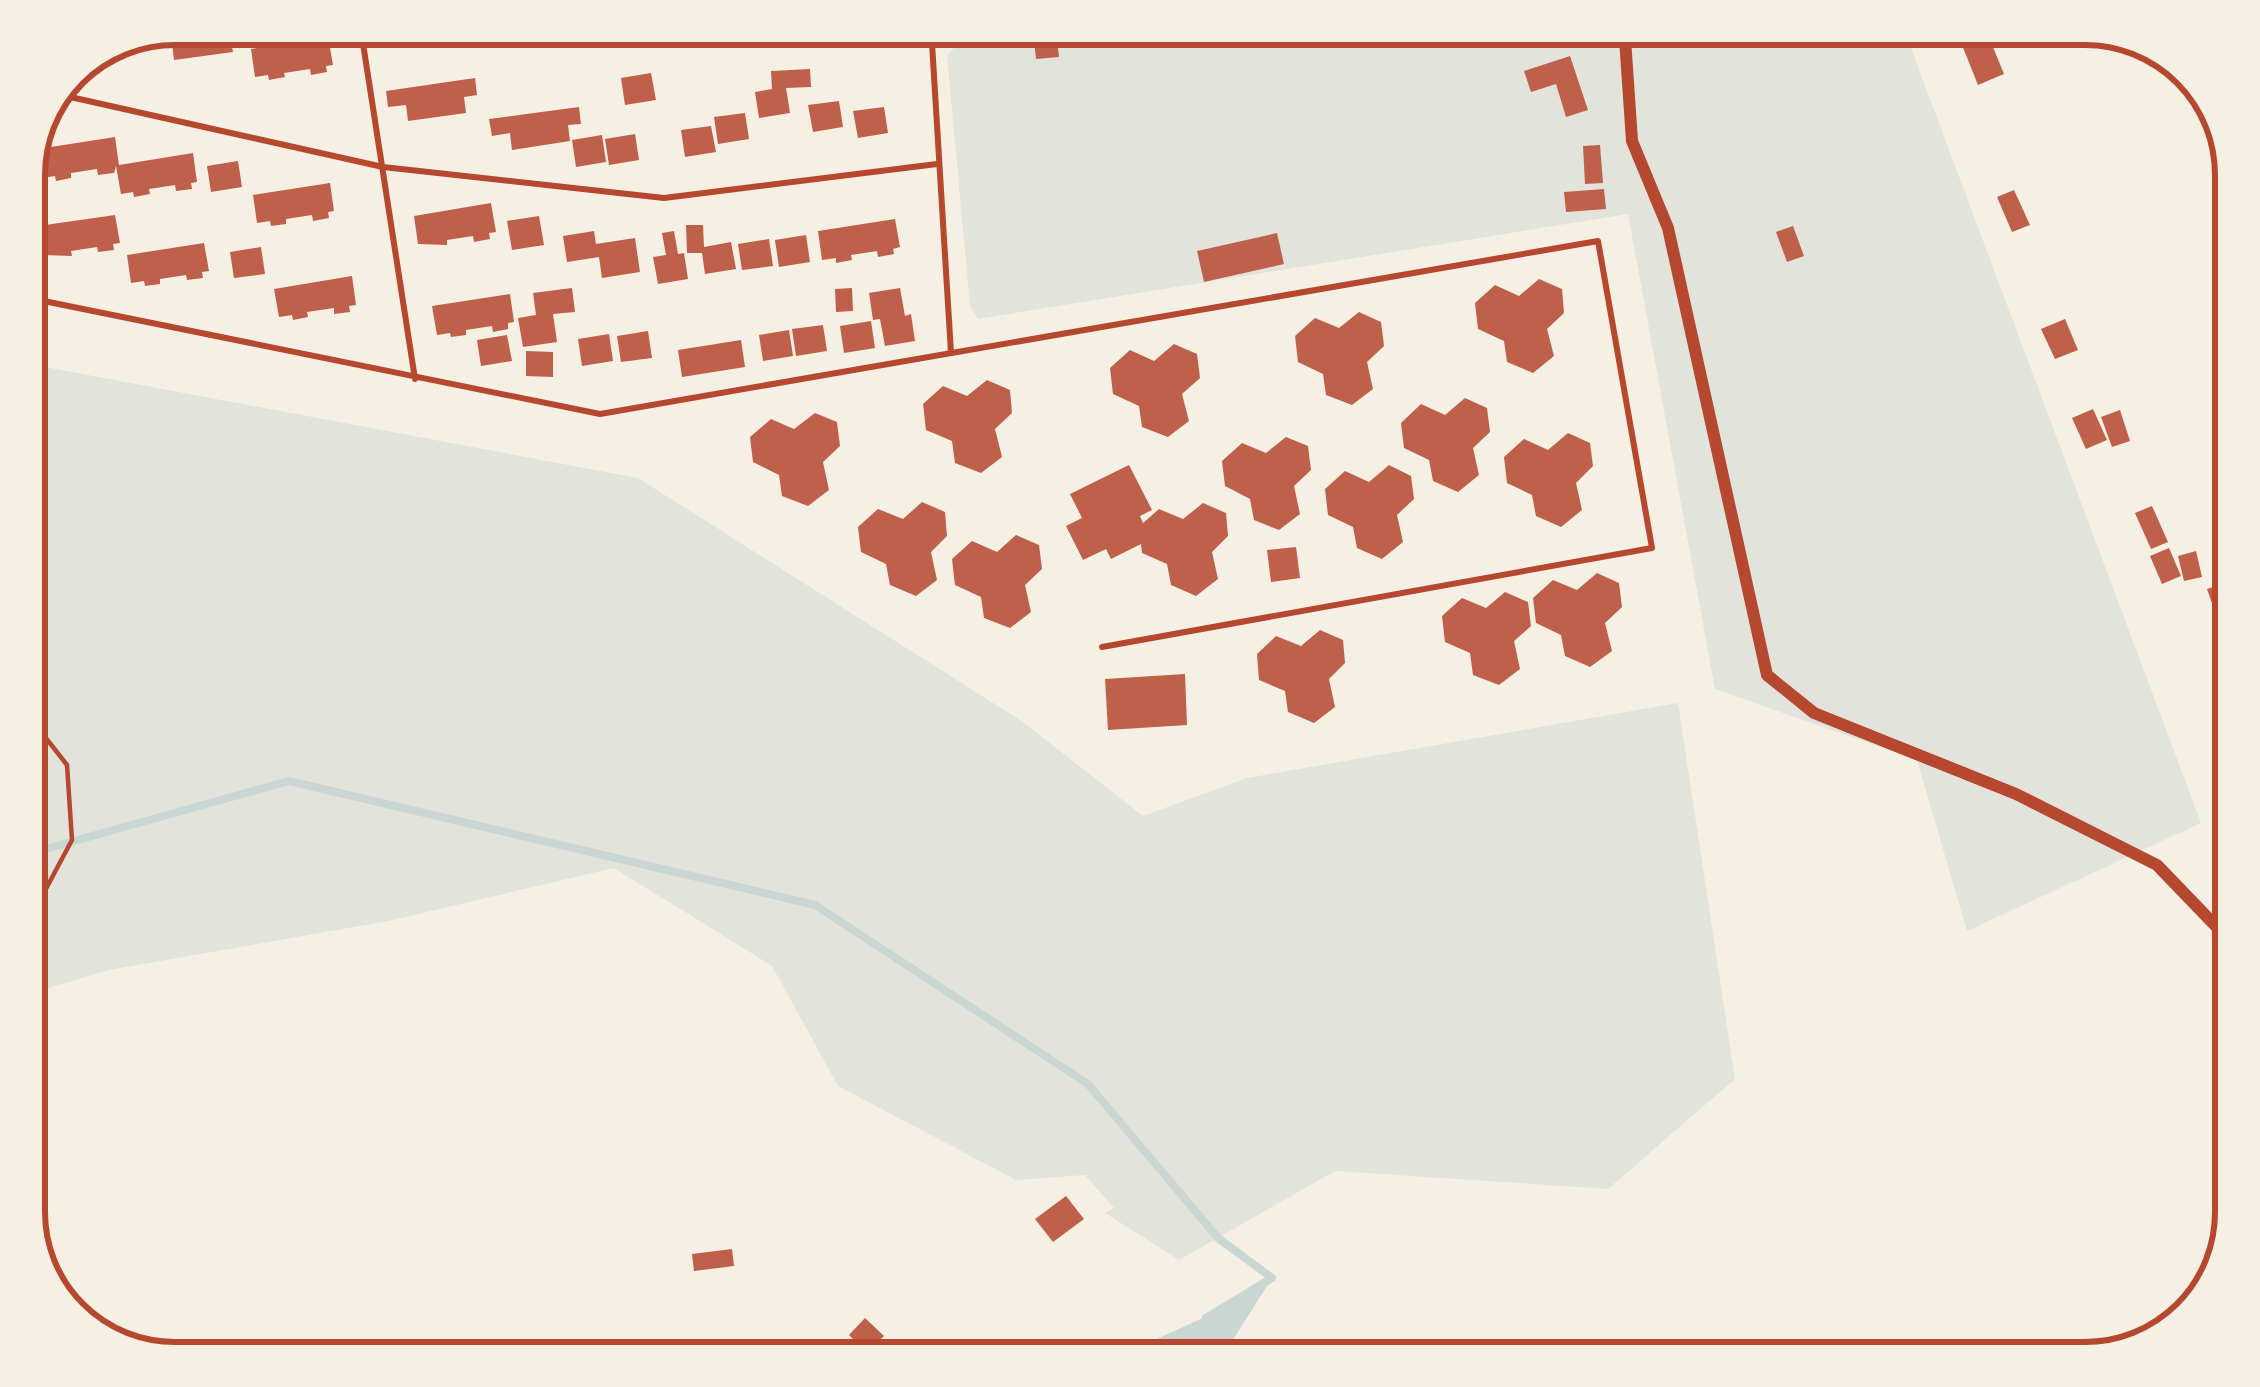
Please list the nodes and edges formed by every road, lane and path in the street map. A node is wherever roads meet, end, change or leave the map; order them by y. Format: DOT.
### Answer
graph roads {
  1 [pos="363,45"];
  2 [pos="932,45"];
  3 [pos="1626,45"];
  4 [pos="72,97"];
  5 [pos="937,164"];
  6 [pos="383,167"];
  7 [pos="45,301"];
  8 [pos="951,353"];
  9 [pos="415,379"];
  10 [pos="1102,647"];
  11 [pos="45,736"];
  12 [pos="45,891"];
  13 [pos="2215,925"];
  1 -- 6 [label="lane"];
  2 -- 5 [label="lane"];
  3 -- 13 [label="street"];
  4 -- 6 [label="lane"];
  5 -- 6 [label="lane"];
  5 -- 8 [label="lane"];
  6 -- 9 [label="lane"];
  7 -- 9 [label="lane"];
  8 -- 9 [label="lane"];
  8 -- 10 [label="lane"];
  11 -- 12 [label="path"];
}
